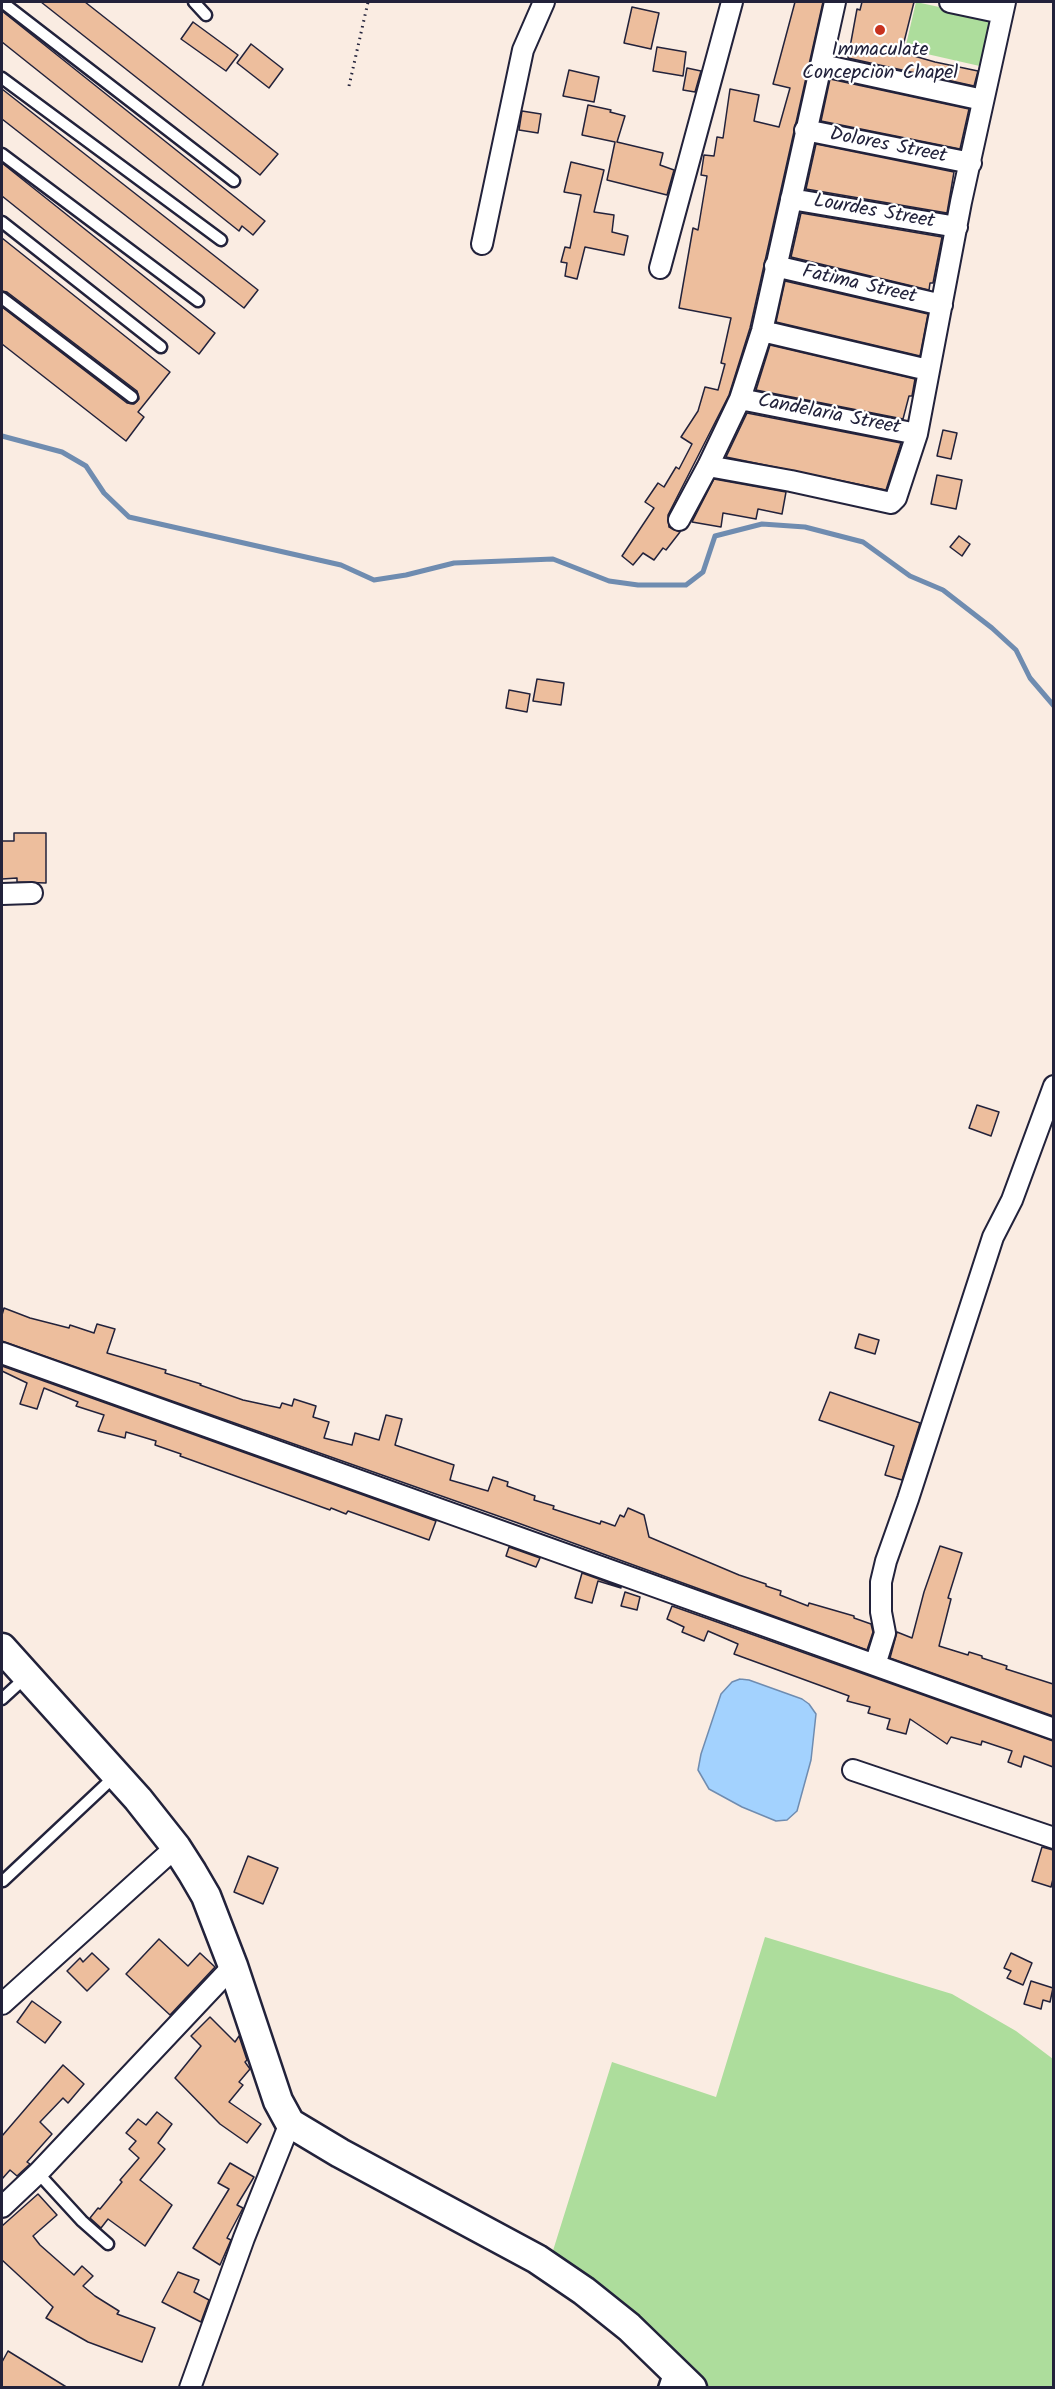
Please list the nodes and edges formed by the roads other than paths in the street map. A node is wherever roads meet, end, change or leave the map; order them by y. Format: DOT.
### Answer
graph roads {
  1 [pos="2,2"];
  2 [pos="194,2"];
  3 [pos="544,2"];
  4 [pos="732,2"];
  5 [pos="835,2"];
  6 [pos="950,2"];
  7 [pos="1004,7"];
  8 [pos="206,15"];
  9 [pos="822,65"];
  10 [pos="2,78"];
  11 [pos="983,100"];
  12 [pos="805,130"];
  13 [pos="2,154"];
  14 [pos="971,163"];
  15 [pos="234,181"];
  16 [pos="791,199"];
  17 [pos="2,222"];
  18 [pos="957,227"];
  19 [pos="221,240"];
  20 [pos="482,244"];
  21 [pos="775,266"];
  22 [pos="660,268"];
  23 [pos="2,298"];
  24 [pos="198,300"];
  25 [pos="942,306"];
  26 [pos="762,331"];
  27 [pos="161,347"];
  28 [pos="928,370"];
  29 [pos="132,397"];
  30 [pos="740,399"];
  31 [pos="917,434"];
  32 [pos="708,466"];
  33 [pos="679,520"];
  34 [pos="32,893"];
  35 [pos="2,894"];
  36 [pos="1053,1086"];
  37 [pos="2,1353"];
  38 [pos="2,1648"];
  39 [pos="875,1665"];
  40 [pos="26,1676"];
  41 [pos="2,1699"];
  42 [pos="1053,1729"];
  43 [pos="853,1770"];
  44 [pos="116,1775"];
  45 [pos="1053,1838"];
  46 [pos="176,1847"];
  47 [pos="3,1881"];
  48 [pos="233,1966"];
  49 [pos="2,2004"];
  50 [pos="290,2123"];
  51 [pos="38,2173"];
  52 [pos="2,2207"];
  53 [pos="108,2244"];
  54 [pos="668,2377"];
  55 [pos="190,2388"];
  56 [pos="692,2388"];
  1 -- 15 [label="lane"];
  2 -- 8 [label="lane"];
  3 -- 20 [label="street"];
  4 -- 22 [label="street"];
  5 -- 9 [label="street"];
  6 -- 7 [label="street"];
  7 -- 11 [label="street"];
  9 -- 11 [label="street"];
  9 -- 12 [label="street"];
  10 -- 19 [label="lane"];
  11 -- 14 [label="street"];
  12 -- 14 [label="street, Dolores Street"];
  12 -- 16 [label="street"];
  13 -- 24 [label="lane"];
  14 -- 18 [label="street"];
  16 -- 18 [label="street, Lourdes Street"];
  16 -- 21 [label="street"];
  17 -- 27 [label="lane"];
  18 -- 25 [label="street"];
  21 -- 25 [label="street, Fatima Street"];
  21 -- 26 [label="street"];
  23 -- 29 [label="lane"];
  25 -- 28 [label="street"];
  26 -- 28 [label="street"];
  26 -- 30 [label="street"];
  28 -- 31 [label="street"];
  30 -- 31 [label="street, Candelaria Street"];
  30 -- 32 [label="street"];
  31 -- 32 [label="street"];
  32 -- 33 [label="street"];
  34 -- 35 [label="street"];
  36 -- 39 [label="street"];
  37 -- 39 [label="street"];
  38 -- 40 [label="street"];
  39 -- 42 [label="street"];
  40 -- 41 [label="lane"];
  40 -- 44 [label="street"];
  43 -- 45 [label="street"];
  44 -- 46 [label="street"];
  44 -- 47 [label="lane"];
  46 -- 48 [label="street"];
  46 -- 49 [label="street"];
  48 -- 50 [label="street"];
  48 -- 51 [label="street"];
  50 -- 54 [label="street"];
  50 -- 55 [label="street"];
  51 -- 52 [label="street"];
  51 -- 53 [label="lane"];
  54 -- 56 [label="street"];
}
